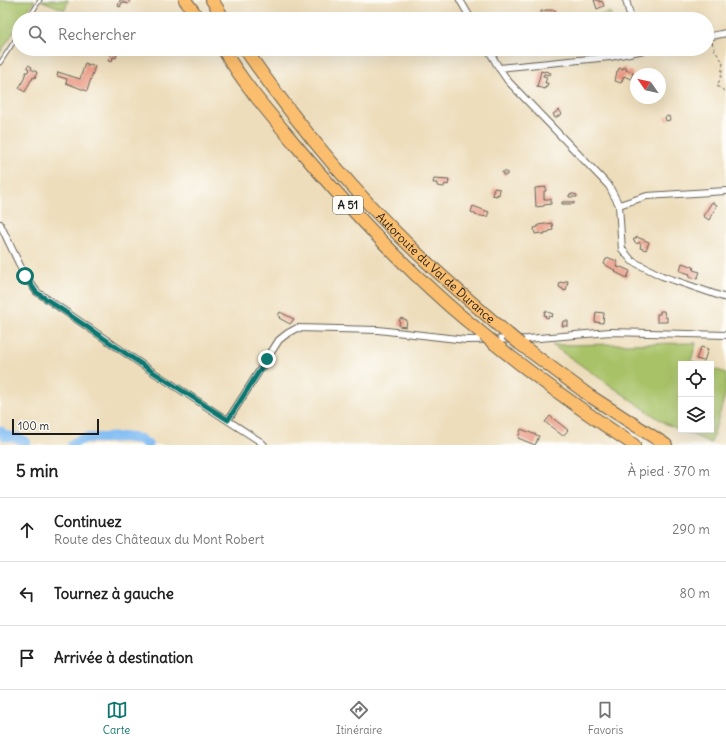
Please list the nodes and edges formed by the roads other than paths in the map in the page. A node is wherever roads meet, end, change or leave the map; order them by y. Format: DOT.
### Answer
graph roads {
  1 [pos="40,0"];
  2 [pos="185,0"];
  3 [pos="193,0"];
  4 [pos="212,0"];
  5 [pos="220,0"];
  6 [pos="460,0"];
  7 [pos="626,0"];
  8 [pos="32,12"];
  9 [pos="194,12"];
  10 [pos="201,12"];
  11 [pos="220,12"];
  12 [pos="227,12"];
  13 [pos="467,12"];
  14 [pos="629,12"];
  15 [pos="726,33"];
  16 [pos="714,35"];
  17 [pos="12,45"];
  18 [pos="226,56"];
  19 [pos="250,56"];
  20 [pos="252,56"];
  21 [pos="492,56"];
  22 [pos="614,56"];
  23 [pos="0,63"];
  24 [pos="499,68"];
  25 [pos="261,73"];
  26 [pos="726,191"];
  27 [pos="619,205"];
  28 [pos="0,224"];
  29 [pos="726,298"];
  30 [pos="726,335"];
  31 [pos="228,420"];
  32 [pos="264,445"];
  33 [pos="634,445"];
  34 [pos="666,445"];
  1 -- 8 [label="lane"];
  2 -- 9 [label="highway"];
  3 -- 10 [label="highway"];
  4 -- 11 [label="highway"];
  5 -- 12 [label="highway"];
  6 -- 13 [label="street"];
  7 -- 14 [label="street"];
  15 -- 16 [label="street"];
  17 -- 23 [label="lane"];
  18 -- 33 [label="highway, Autoroute du Val de Durance / A 51, bridge"];
  19 -- 25 [label="highway, Autoroute du Val de Durance / A 51"];
  20 -- 25 [label="highway"];
  21 -- 24 [label="street"];
  22 -- 24 [label="street"];
  24 -- 27 [label="street"];
  25 -- 34 [label="highway, Autoroute du Val de Durance / A 51, bridge"];
  26 -- 27 [label="street"];
  27 -- 29 [label="street"];
  28 -- 31 [label="street"];
  30 -- 31 [label="street"];
  31 -- 32 [label="street"];
}
